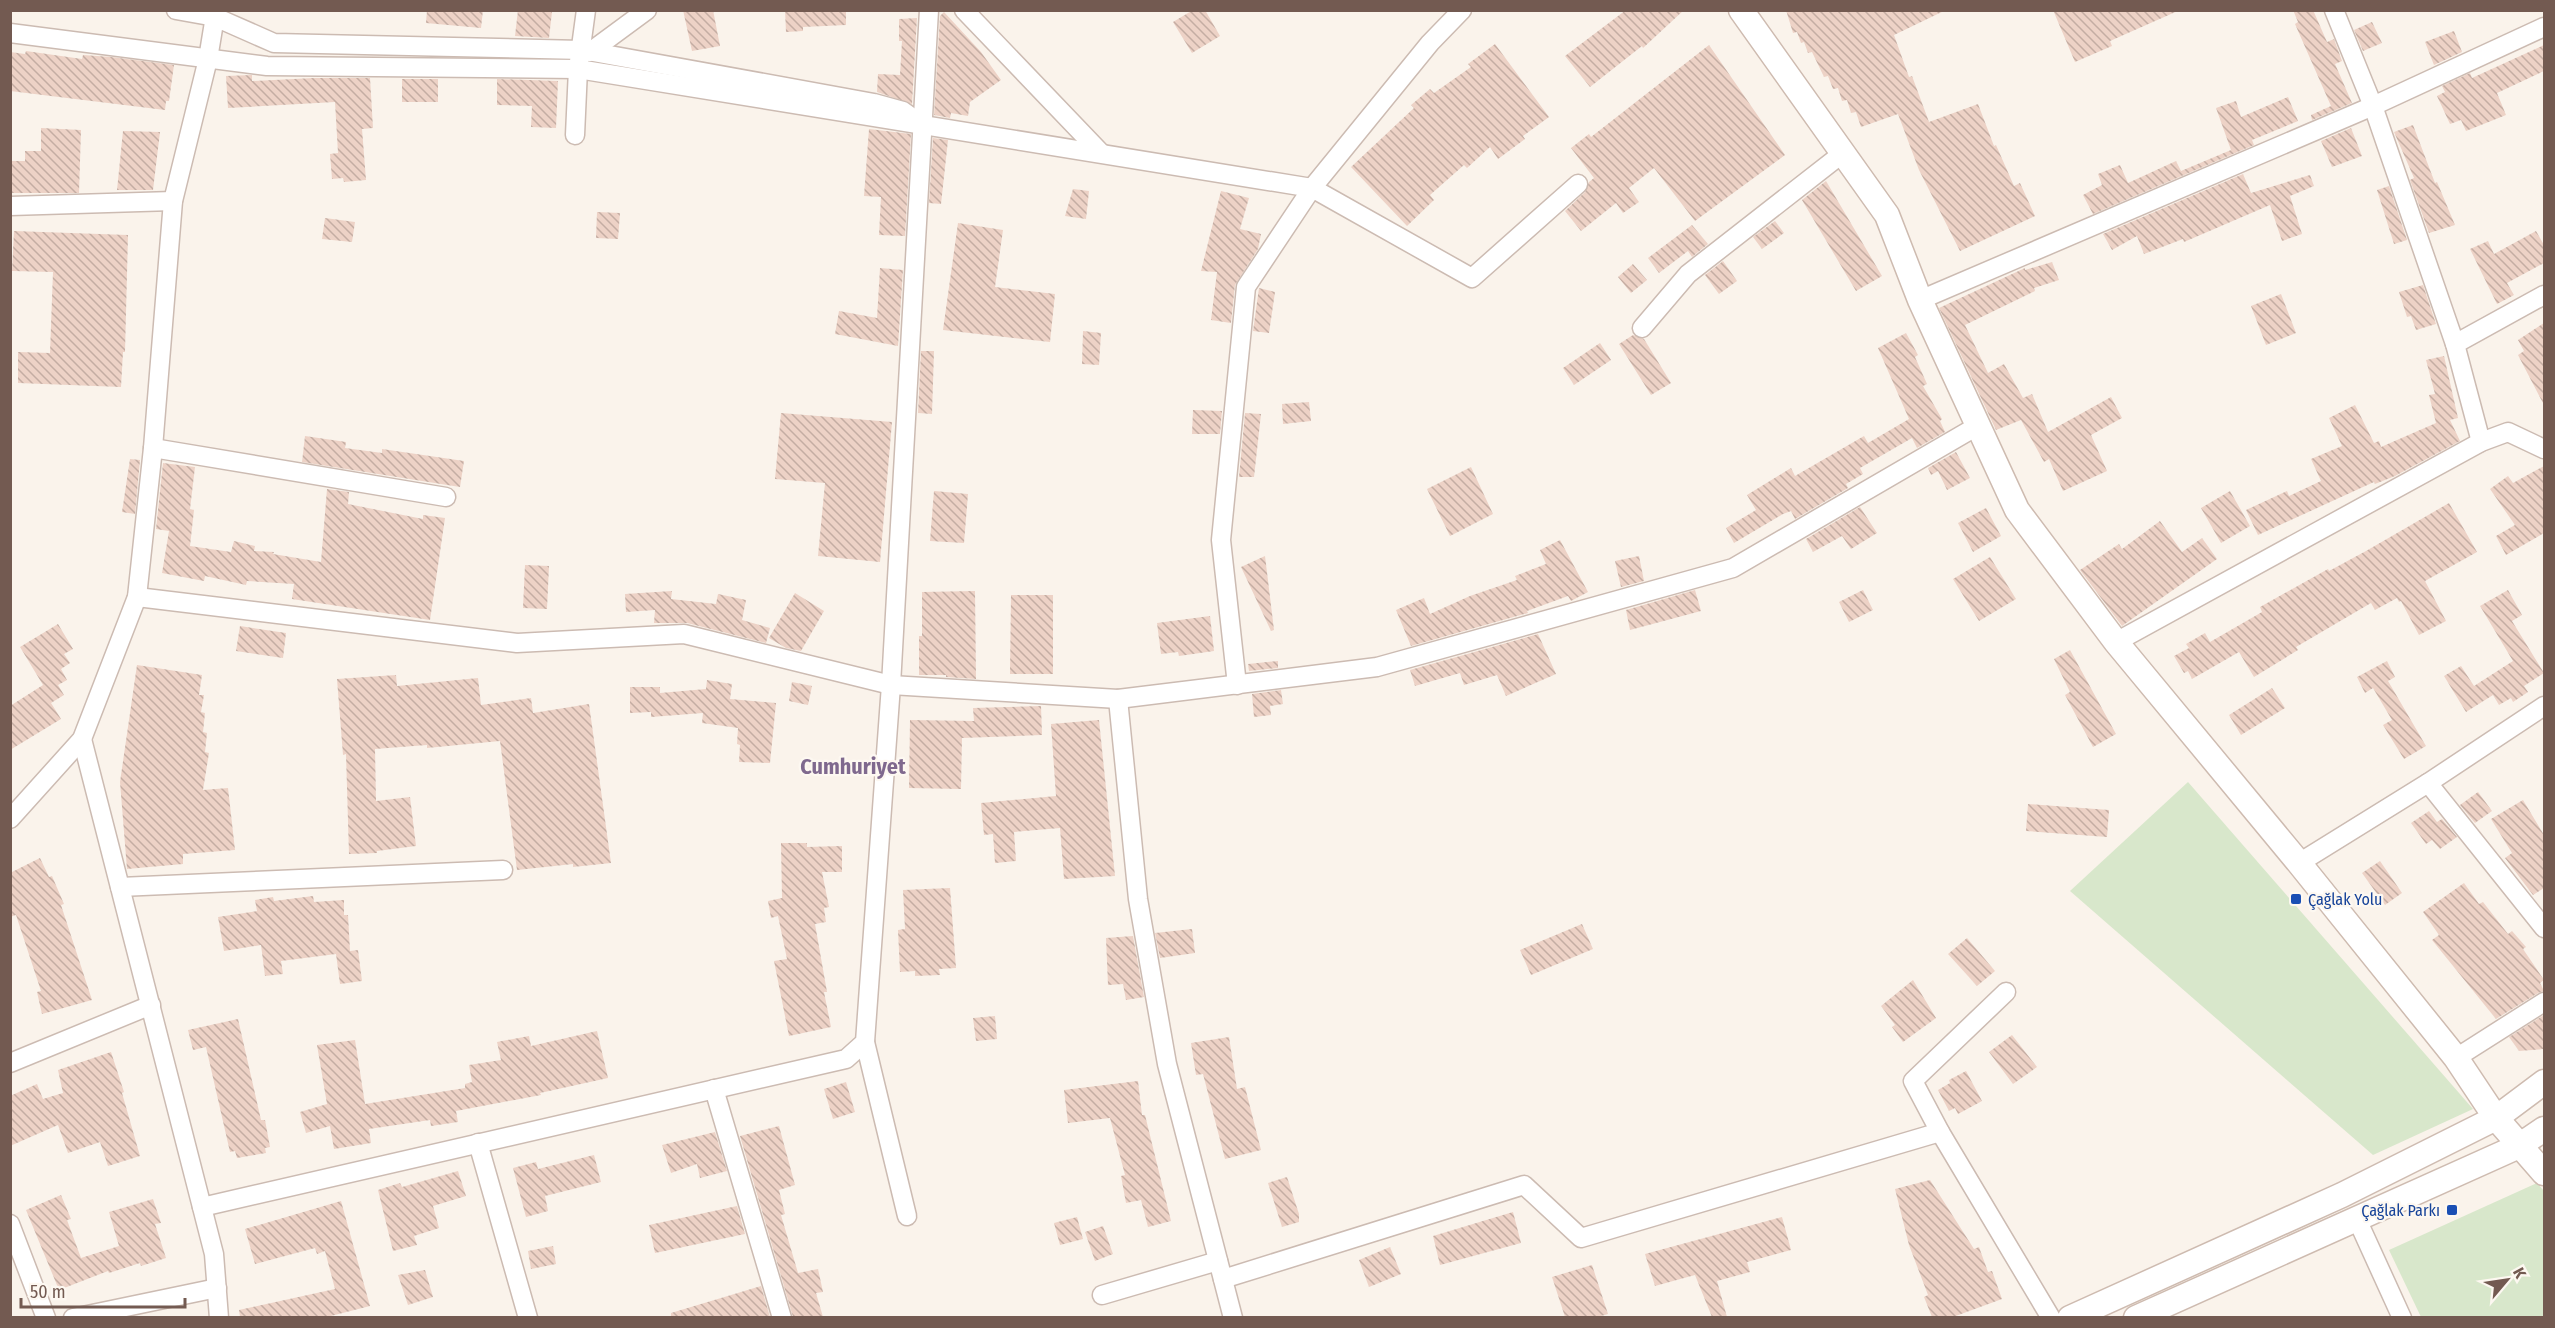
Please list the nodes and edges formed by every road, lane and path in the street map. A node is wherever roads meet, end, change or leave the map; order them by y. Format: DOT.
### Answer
graph roads {
  1 [pos="176,10"];
  2 [pos="586,10"];
  3 [pos="647,10"];
  4 [pos="929,10"];
  5 [pos="964,10"];
  6 [pos="1462,10"];
  7 [pos="1741,10"];
  8 [pos="2334,10"];
  9 [pos="215,14"];
  10 [pos="2544,27"];
  11 [pos="10,33"];
  12 [pos="586,51"];
  13 [pos="208,59"];
  14 [pos="578,69"];
  15 [pos="2373,106"];
  16 [pos="924,125"];
  17 [pos="575,135"];
  18 [pos="1101,153"];
  19 [pos="1843,153"];
  20 [pos="1578,184"];
  21 [pos="1312,188"];
  22 [pos="173,201"];
  23 [pos="10,206"];
  24 [pos="2544,295"];
  25 [pos="1920,300"];
  26 [pos="1642,328"];
  27 [pos="2455,344"];
  28 [pos="1979,425"];
  29 [pos="2481,442"];
  30 [pos="153,448"];
  31 [pos="2544,448"];
  32 [pos="446,497"];
  33 [pos="137,597"];
  34 [pos="2115,642"];
  35 [pos="1237,685"];
  36 [pos="891,686"];
  37 [pos="1118,699"];
  38 [pos="2544,706"];
  39 [pos="82,739"];
  40 [pos="2428,783"];
  41 [pos="10,819"];
  42 [pos="2299,863"];
  43 [pos="503,870"];
  44 [pos="120,886"];
  45 [pos="2544,928"];
  46 [pos="2006,992"];
  47 [pos="2544,1002"];
  48 [pos="151,1005"];
  49 [pos="864,1042"];
  50 [pos="2456,1058"];
  51 [pos="10,1063"];
  52 [pos="2544,1082"];
  53 [pos="714,1089"];
  54 [pos="2496,1118"];
  55 [pos="2544,1129"];
  56 [pos="1940,1132"];
  57 [pos="478,1143"];
  58 [pos="2519,1146"];
  59 [pos="2544,1173"];
  60 [pos="202,1207"];
  61 [pos="908,1216"];
  62 [pos="2356,1217"];
  63 [pos="10,1224"];
  64 [pos="1218,1261"];
  65 [pos="1223,1280"];
  66 [pos="217,1288"];
  67 [pos="1102,1295"];
  68 [pos="46,1317"];
  69 [pos="73,1317"];
  70 [pos="219,1317"];
  71 [pos="528,1317"];
  72 [pos="782,1317"];
  73 [pos="1233,1317"];
  74 [pos="2051,1317"];
  75 [pos="2070,1317"];
  76 [pos="2136,1317"];
  77 [pos="2402,1317"];
  1 -- 9 [label="street"];
  2 -- 12 [label="street"];
  3 -- 12 [label="street"];
  4 -- 16 [label="street"];
  5 -- 18 [label="street"];
  6 -- 21 [label="street"];
  7 -- 19 [label="street"];
  8 -- 15 [label="street"];
  9 -- 12 [label="street"];
  9 -- 13 [label="street"];
  10 -- 15 [label="street"];
  11 -- 13 [label="street"];
  12 -- 14 [label="street"];
  12 -- 16 [label="street"];
  13 -- 14 [label="street"];
  13 -- 22 [label="street"];
  14 -- 16 [label="street"];
  14 -- 17 [label="street"];
  15 -- 25 [label="street"];
  15 -- 27 [label="street"];
  16 -- 18 [label="street"];
  16 -- 36 [label="street"];
  18 -- 21 [label="street"];
  19 -- 25 [label="street"];
  19 -- 26 [label="street"];
  20 -- 21 [label="street"];
  21 -- 35 [label="street"];
  22 -- 23 [label="street"];
  22 -- 30 [label="street"];
  24 -- 27 [label="street"];
  25 -- 28 [label="street"];
  27 -- 29 [label="street"];
  28 -- 34 [label="street"];
  28 -- 35 [label="street"];
  29 -- 31 [label="street"];
  29 -- 34 [label="street"];
  30 -- 32 [label="street"];
  30 -- 33 [label="street"];
  33 -- 36 [label="street"];
  33 -- 39 [label="street"];
  34 -- 42 [label="street"];
  35 -- 37 [label="street"];
  36 -- 37 [label="street"];
  36 -- 49 [label="street"];
  37 -- 64 [label="street"];
  38 -- 40 [label="street"];
  39 -- 41 [label="street"];
  39 -- 44 [label="street"];
  40 -- 42 [label="street"];
  40 -- 45 [label="street"];
  42 -- 50 [label="street"];
  43 -- 44 [label="street"];
  44 -- 48 [label="street"];
  46 -- 56 [label="street"];
  47 -- 50 [label="street"];
  48 -- 51 [label="street"];
  48 -- 60 [label="street"];
  49 -- 53 [label="street"];
  49 -- 61 [label="street"];
  50 -- 54 [label="street"];
  52 -- 54 [label="street"];
  53 -- 57 [label="street"];
  53 -- 72 [label="street"];
  54 -- 58 [label="street"];
  54 -- 75 [label="street"];
  55 -- 58 [label="street"];
  56 -- 65 [label="street"];
  56 -- 74 [label="street"];
  57 -- 60 [label="street"];
  57 -- 71 [label="street"];
  58 -- 59 [label="street"];
  58 -- 62 [label="street"];
  60 -- 66 [label="street"];
  62 -- 76 [label="street"];
  62 -- 77 [label="street"];
  63 -- 68 [label="street"];
  64 -- 65 [label="street"];
  64 -- 67 [label="street"];
  65 -- 73 [label="street"];
  66 -- 69 [label="street"];
  66 -- 70 [label="street"];
}
